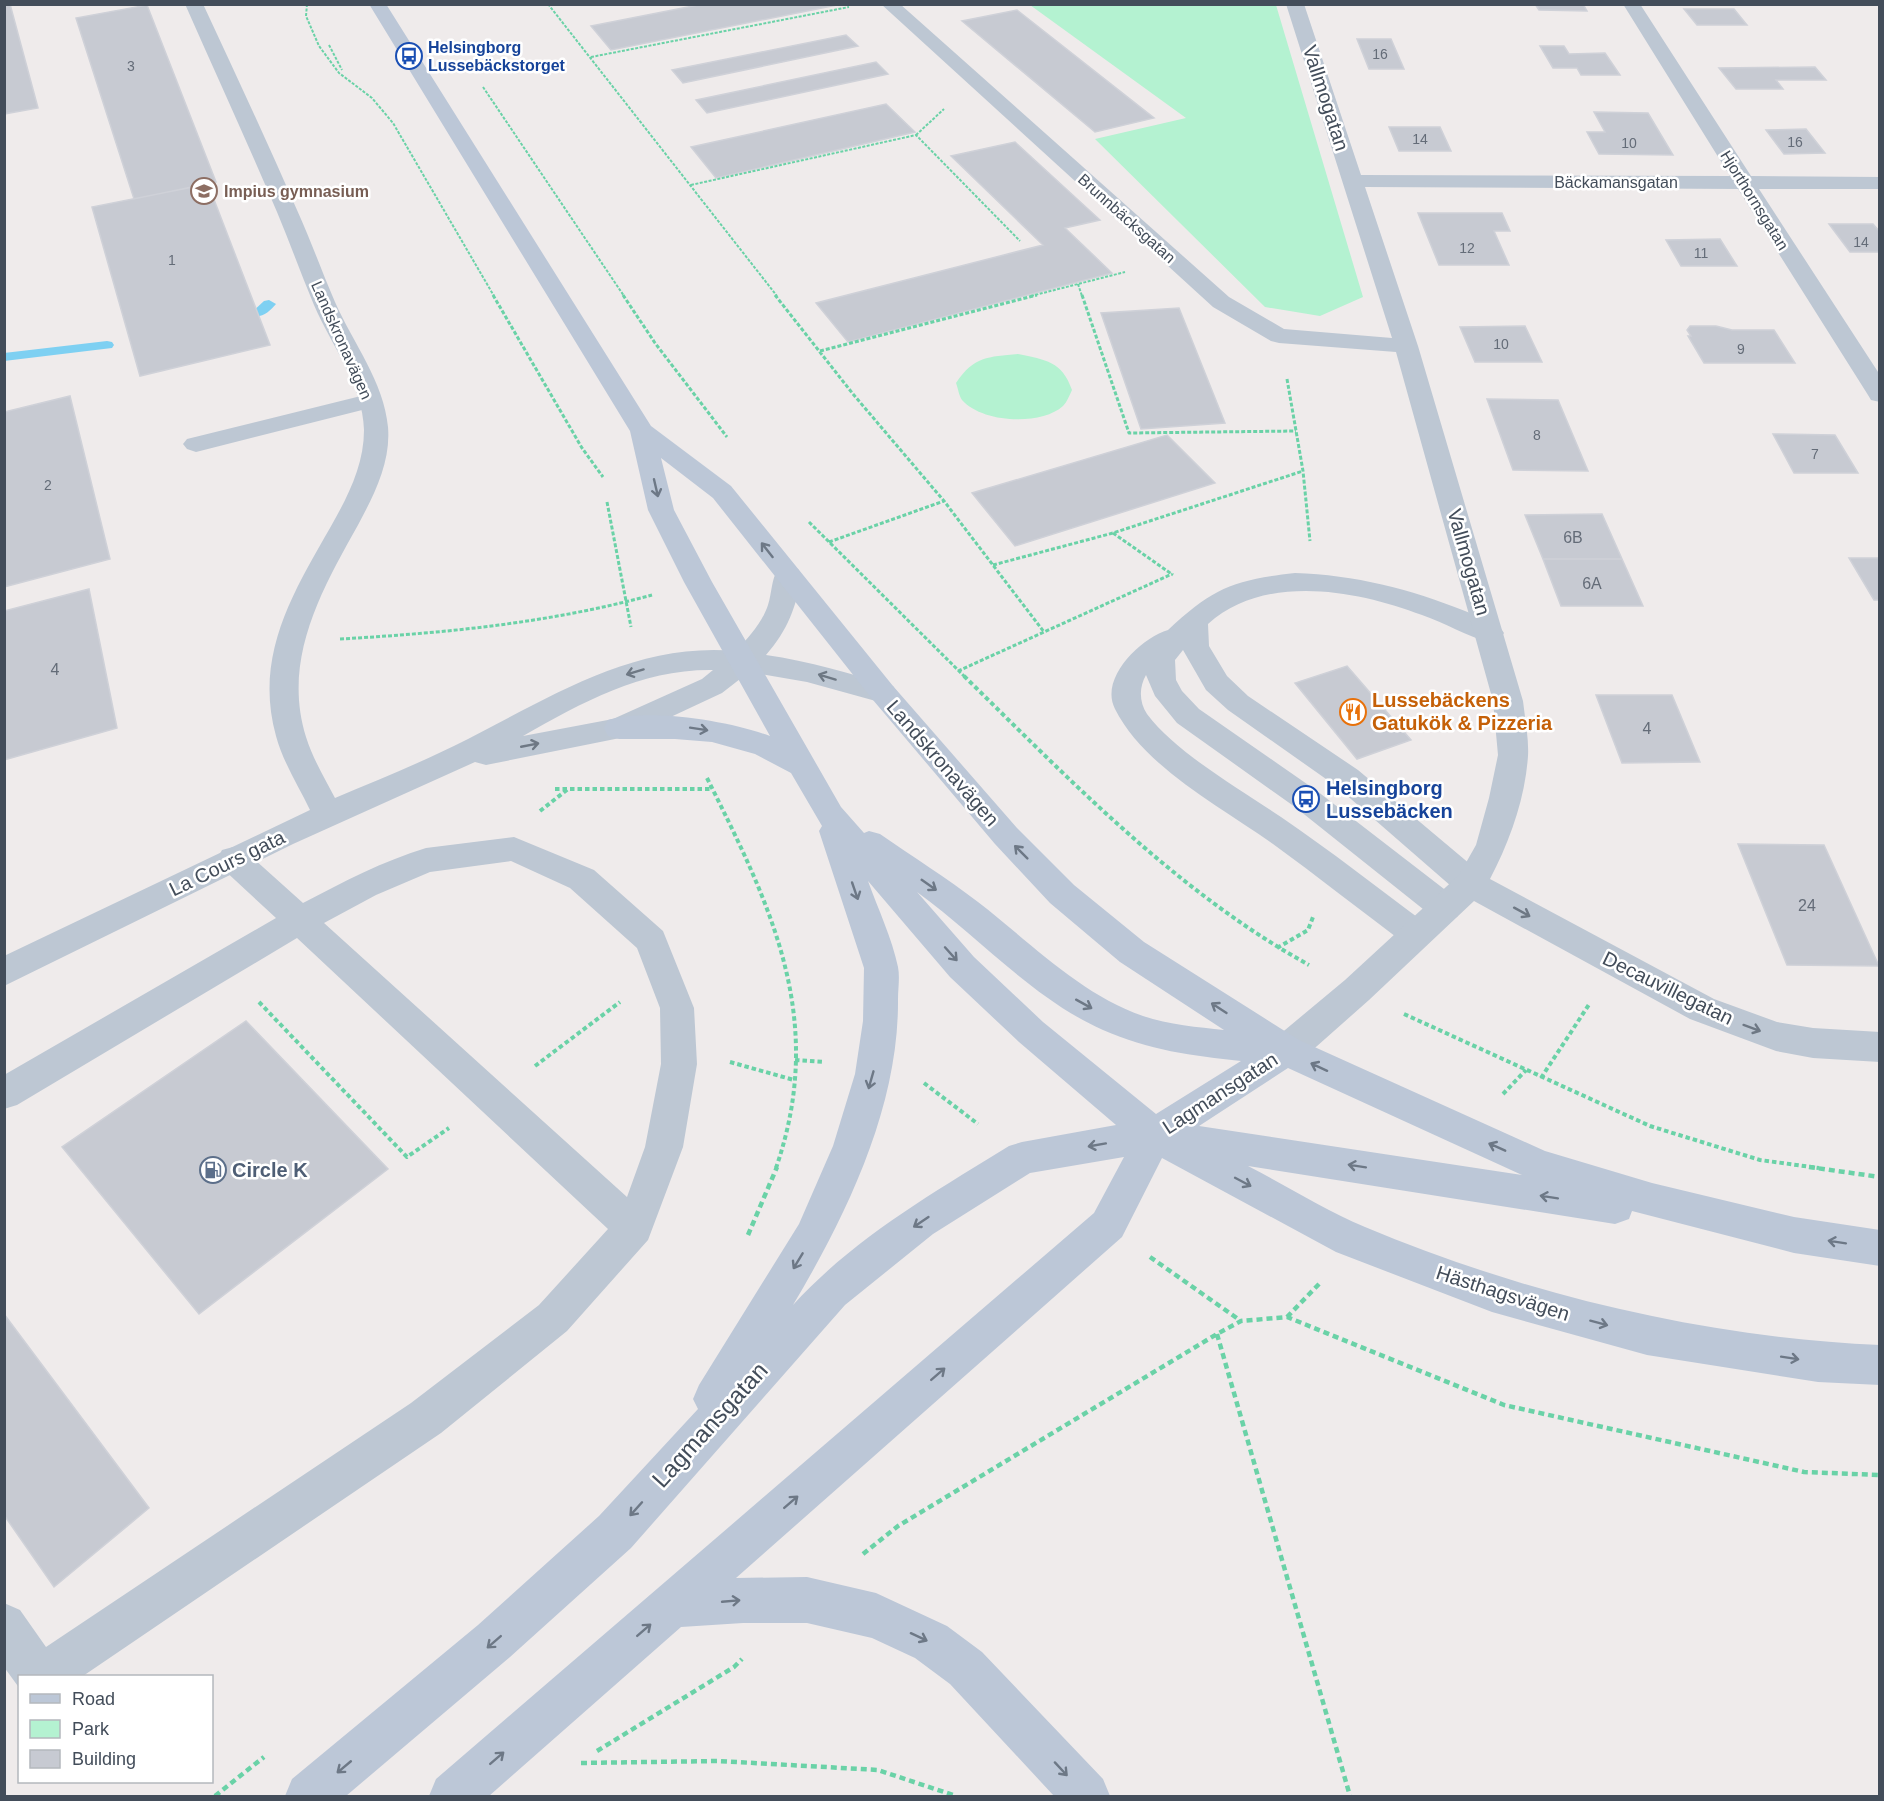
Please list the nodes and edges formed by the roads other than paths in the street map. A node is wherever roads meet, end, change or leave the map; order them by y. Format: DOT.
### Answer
graph roads {
  1 [pos="194,4"];
  2 [pos="377,4"];
  3 [pos="889,4"];
  4 [pos="1295,4"];
  5 [pos="1631,4"];
  6 [pos="1353,181"];
  7 [pos="1744,183"];
  8 [pos="1880,183"];
  9 [pos="1406,346"];
  10 [pos="1880,395"];
  11 [pos="369,401"];
  12 [pos="642,431"];
  13 [pos="196,444"];
  14 [pos="781,567"];
  15 [pos="1194,622"];
  16 [pos="1490,633"];
  17 [pos="743,662"];
  18 [pos="883,693"];
  19 [pos="619,728"];
  20 [pos="452,760"];
  21 [pos="803,766"];
  22 [pos="328,815"];
  23 [pos="830,815"];
  24 [pos="233,859"];
  25 [pos="1471,884"];
  26 [pos="1445,908"];
  27 [pos="299,921"];
  28 [pos="1416,934"];
  29 [pos="4,972"];
  30 [pos="1880,1047"];
  31 [pos="1286,1051"];
  32 [pos="4,1094"];
  33 [pos="1154,1135"];
  34 [pos="634,1228"];
  35 [pos="1794,1235"];
  36 [pos="1880,1248"];
  37 [pos="1880,1365"];
  38 [pos="675,1465"];
  39 [pos="672,1605"];
  40 [pos="4,1626"];
  41 [pos="37,1675"];
  42 [pos="46,1675"];
  43 [pos="309,1797"];
  44 [pos="453,1797"];
  45 [pos="1086,1797"];
  1 -- 11 [label="street, Landskronavägen"];
  2 -- 12 [label="main road, Landskronavägen"];
  3 -- 9 [label="street, Brunnbäcksgatan"];
  4 -- 6 [label="street, Vallmogatan"];
  5 -- 7 [label="street, Hjorthornsgatan"];
  6 -- 7 [label="street, Bäckamansgatan"];
  6 -- 9 [label="street, Vallmogatan"];
  7 -- 8 [label="street, Bäckamansgatan"];
  7 -- 10 [label="street, Hjorthornsgatan"];
  9 -- 16 [label="street, Vallmogatan"];
  11 -- 13 [label="street"];
  11 -- 22 [label="street, Landskronavägen"];
  14 -- 12 [label="main road, Landskronavägen, one-way"];
  12 -- 17 [label="main road, Landskronavägen, one-way"];
  14 -- 17 [label="street, La Cours gata"];
  14 -- 18 [label="main road, Landskronavägen"];
  15 -- 16 [label="street"];
  15 -- 25 [label="street, Decauvillegatan"];
  15 -- 26 [label="street"];
  15 -- 28 [label="street"];
  16 -- 25 [label="street, Vallmogatan"];
  18 -- 17 [label="street, La Cours gata, one-way"];
  17 -- 19 [label="street, La Cours gata"];
  17 -- 20 [label="street, La Cours gata, one-way"];
  17 -- 21 [label="main road, Landskronavägen"];
  31 -- 18 [label="main road, Landskronavägen, one-way"];
  20 -- 19 [label="street, La Cours gata, one-way"];
  19 -- 21 [label="main road, one-way"];
  20 -- 22 [label="street, La Cours gata"];
  21 -- 23 [label="main road, Landskronavägen"];
  22 -- 24 [label="street, La Cours gata"];
  23 -- 31 [label="main road, one-way"];
  23 -- 33 [label="main road, Landskronavägen, one-way"];
  23 -- 38 [label="main road, one-way"];
  24 -- 27 [label="street"];
  24 -- 29 [label="street, La Cours gata"];
  25 -- 26 [label="street, Vallmogatan"];
  25 -- 30 [label="street, Decauvillegatan, one-way"];
  26 -- 28 [label="street, Vallmogatan"];
  27 -- 32 [label="street"];
  27 -- 34 [label="street"];
  27 -- 34 [label="street"];
  28 -- 31 [label="street, Vallmogatan"];
  31 -- 33 [label="main road, Lagmansgatan"];
  35 -- 31 [label="main road, one-way"];
  35 -- 33 [label="main road, one-way"];
  33 -- 37 [label="main road, Hästhagsvägen, one-way"];
  33 -- 38 [label="main road, Lagmansgatan, one-way"];
  39 -- 33 [label="main road, Lagmansgatan, one-way"];
  34 -- 42 [label="street"];
  36 -- 35 [label="main road, one-way"];
  38 -- 43 [label="main road, Lagmansgatan, one-way"];
  44 -- 39 [label="main road, Lagmansgatan, one-way"];
  39 -- 45 [label="main road, one-way"];
  40 -- 41 [label="street"];
}
